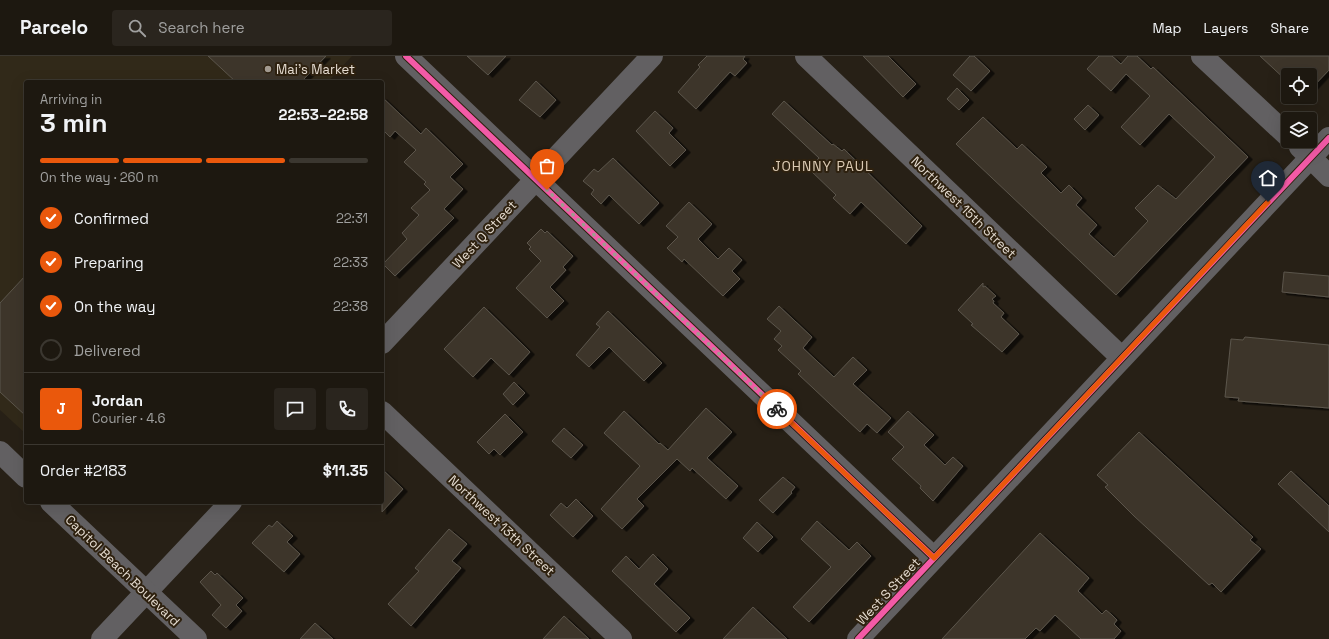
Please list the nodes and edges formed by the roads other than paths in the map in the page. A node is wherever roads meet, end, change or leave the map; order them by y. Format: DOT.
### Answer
graph roads {
  1 [pos="406,56"];
  2 [pos="652,56"];
  3 [pos="806,56"];
  4 [pos="1202,56"];
  5 [pos="1281,129"];
  6 [pos="1329,138"];
  7 [pos="1300,148"];
  8 [pos="1310,158"];
  9 [pos="1329,176"];
  10 [pos="536,179"];
  11 [pos="384,341"];
  12 [pos="1122,358"];
  13 [pos="384,414"];
  14 [pos="0,452"];
  15 [pos="24,475"];
  16 [pos="53,504"];
  17 [pos="229,504"];
  18 [pos="934,558"];
  19 [pos="146,591"];
  20 [pos="102,639"];
  21 [pos="196,639"];
  22 [pos="621,639"];
  23 [pos="858,639"];
  1 -- 10 [label="street"];
  2 -- 10 [label="street, West Q Street"];
  3 -- 12 [label="street, Northwest 15th Street"];
  4 -- 5 [label="street"];
  6 -- 8 [label="street, West S Street"];
  7 -- 8 [label="street"];
  8 -- 9 [label="street"];
  8 -- 12 [label="street, West S Street"];
  10 -- 11 [label="street, West Q Street"];
  10 -- 18 [label="street"];
  12 -- 18 [label="street, West S Street"];
  13 -- 22 [label="street, Northwest 13th Street"];
  14 -- 15 [label="street"];
  16 -- 19 [label="street, Capitol Beach Boulevard"];
  17 -- 19 [label="street"];
  18 -- 23 [label="street, West S Street"];
  19 -- 20 [label="street"];
  19 -- 21 [label="street, Capitol Beach Boulevard"];
}
